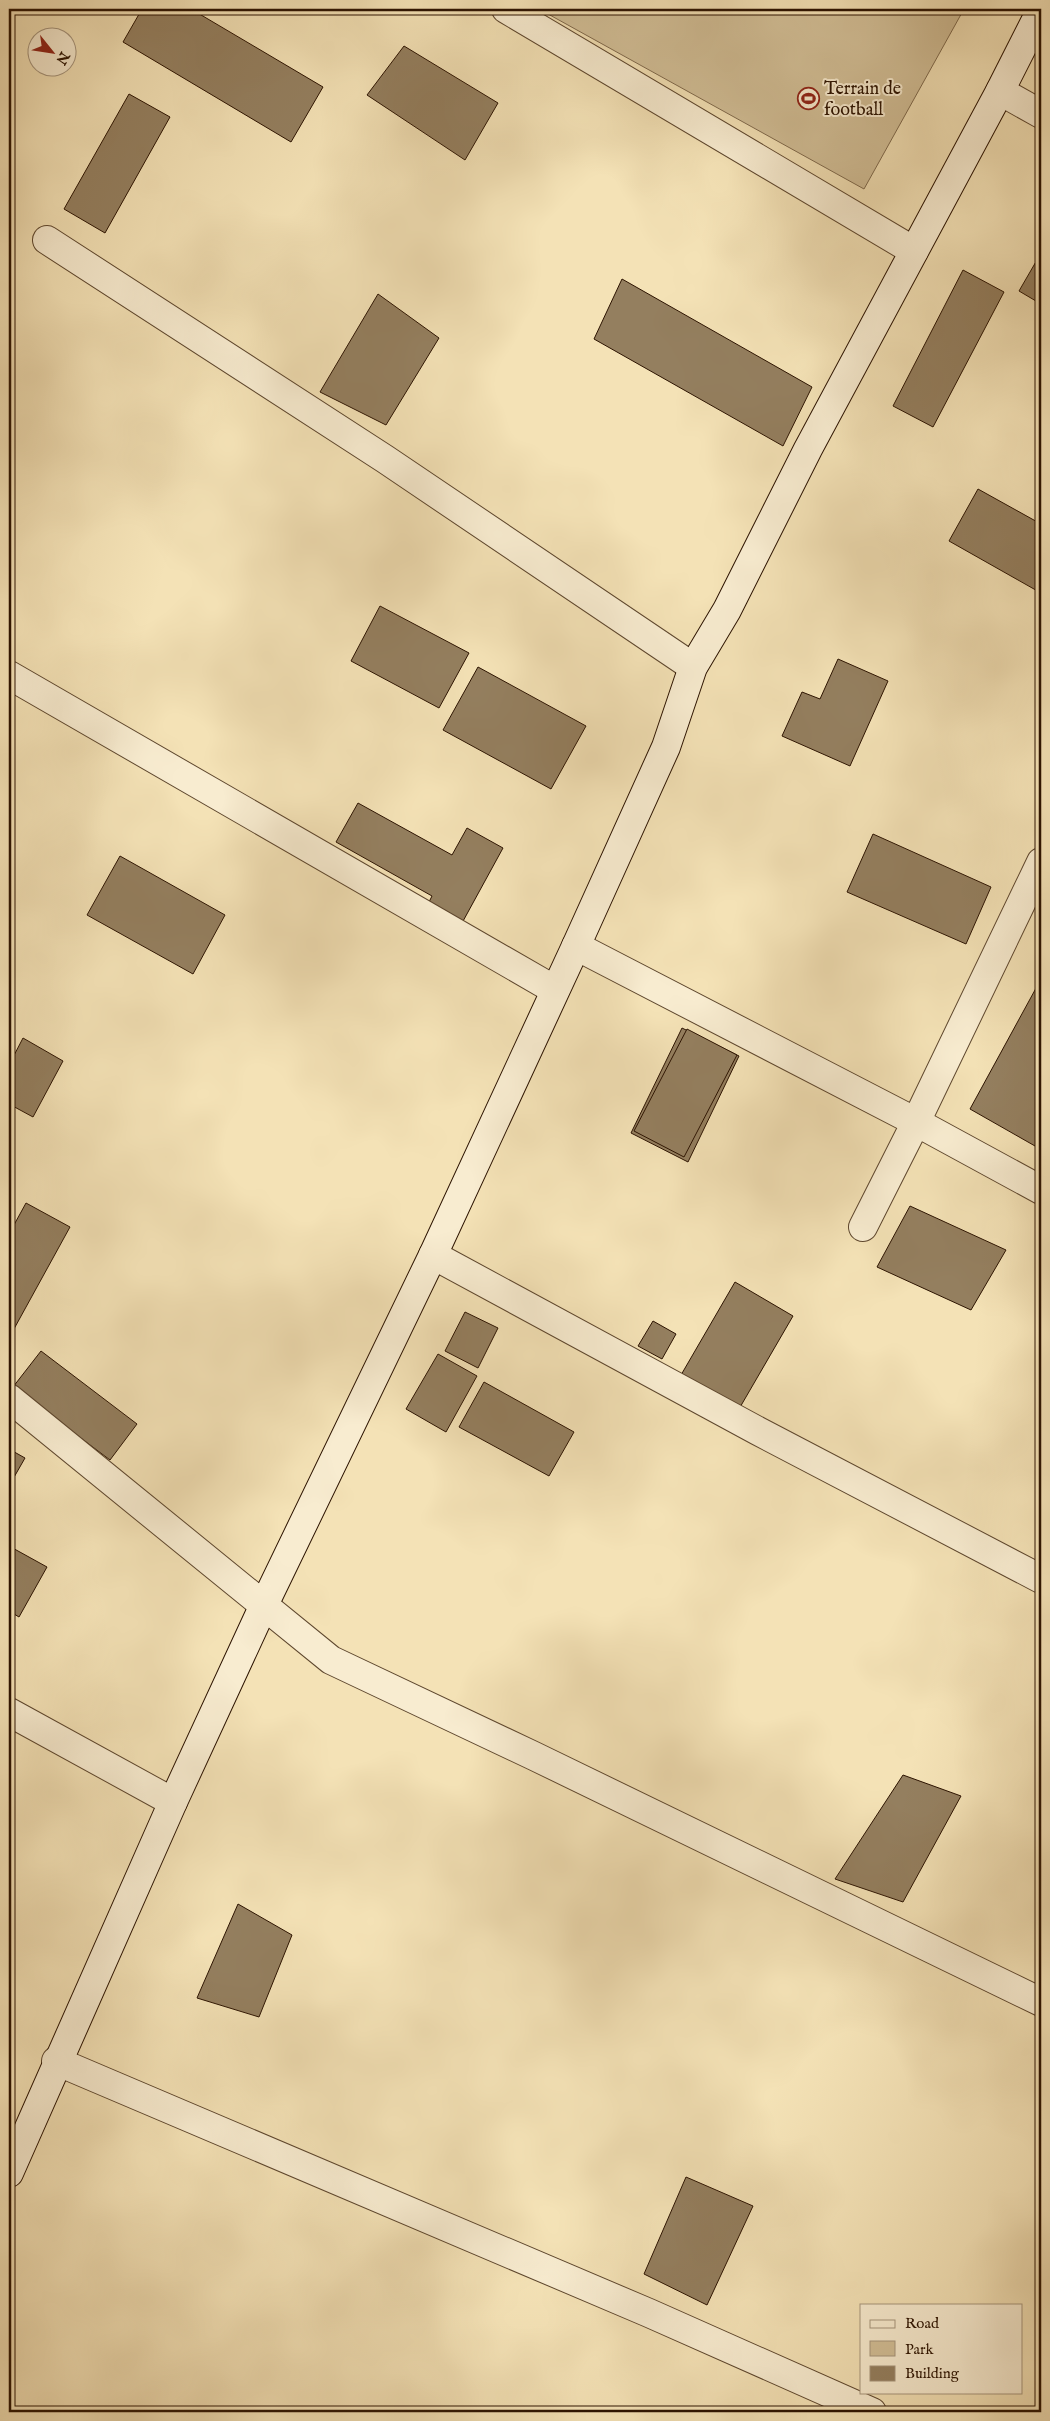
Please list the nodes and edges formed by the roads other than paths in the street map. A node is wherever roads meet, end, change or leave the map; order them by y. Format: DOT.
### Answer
graph roads {
  1 [pos="506,9"];
  2 [pos="1041,10"];
  3 [pos="1000,91"];
  4 [pos="1041,114"];
  5 [pos="48,240"];
  6 [pos="914,251"];
  7 [pos="693,668"];
  8 [pos="9,675"];
  9 [pos="1041,862"];
  10 [pos="576,946"];
  11 [pos="555,990"];
  12 [pos="916,1122"];
  13 [pos="1041,1190"];
  14 [pos="863,1227"];
  15 [pos="433,1255"];
  16 [pos="9,1398"];
  17 [pos="1041,1579"];
  18 [pos="263,1607"];
  19 [pos="9,1712"];
  20 [pos="173,1802"];
  21 [pos="1041,2002"];
  22 [pos="56,2061"];
  23 [pos="9,2173"];
  24 [pos="872,2412"];
  1 -- 6 [label="street"];
  2 -- 3 [label="street"];
  3 -- 4 [label="street"];
  3 -- 6 [label="street"];
  5 -- 7 [label="street"];
  6 -- 7 [label="street"];
  7 -- 10 [label="street"];
  8 -- 11 [label="street"];
  9 -- 12 [label="street"];
  10 -- 11 [label="street"];
  10 -- 12 [label="street"];
  11 -- 15 [label="street"];
  12 -- 13 [label="street"];
  12 -- 14 [label="street"];
  15 -- 17 [label="street"];
  15 -- 18 [label="street"];
  16 -- 18 [label="street"];
  18 -- 20 [label="street"];
  18 -- 21 [label="street"];
  19 -- 20 [label="street"];
  20 -- 22 [label="street"];
  22 -- 23 [label="street"];
  22 -- 24 [label="street"];
}
